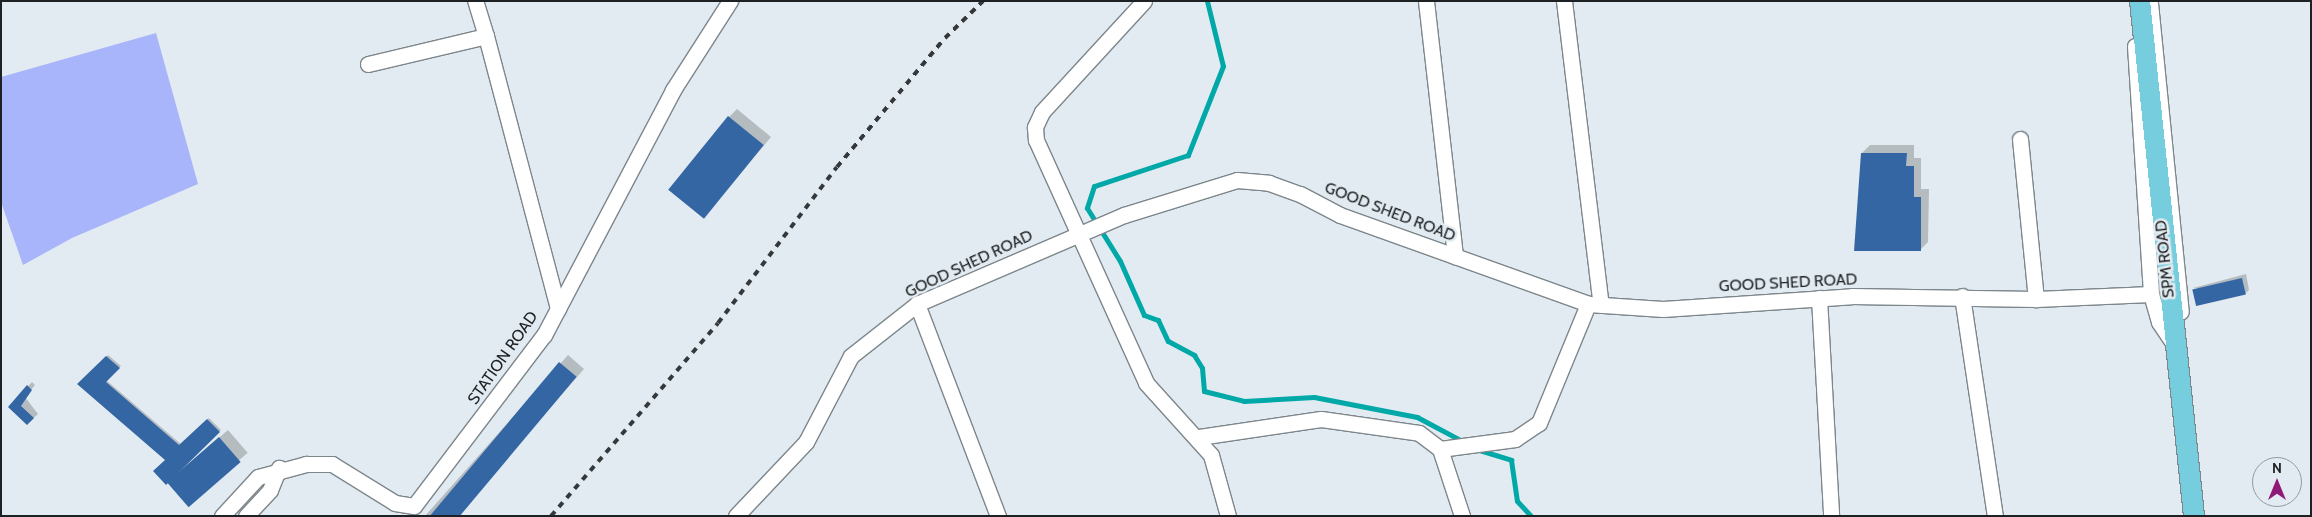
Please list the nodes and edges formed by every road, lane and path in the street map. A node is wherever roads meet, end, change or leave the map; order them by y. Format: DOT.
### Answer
graph roads {
  1 [pos="475,1"];
  2 [pos="730,1"];
  3 [pos="1144,1"];
  4 [pos="1426,1"];
  5 [pos="1564,1"];
  6 [pos="2130,1"];
  7 [pos="2140,1"];
  8 [pos="2150,1"];
  9 [pos="486,36"];
  10 [pos="368,64"];
  11 [pos="2020,139"];
  12 [pos="1085,231"];
  13 [pos="1454,256"];
  14 [pos="2151,294"];
  15 [pos="1962,296"];
  16 [pos="1819,298"];
  17 [pos="2036,298"];
  18 [pos="917,304"];
  19 [pos="1594,305"];
  20 [pos="558,309"];
  21 [pos="2173,343"];
  22 [pos="1200,437"];
  23 [pos="1440,449"];
  24 [pos="279,468"];
  25 [pos="222,516"];
  26 [pos="246,516"];
  27 [pos="736,516"];
  28 [pos="998,516"];
  29 [pos="1228,516"];
  30 [pos="1462,516"];
  31 [pos="1831,516"];
  32 [pos="1995,516"];
  33 [pos="2194,516"];
  1 -- 9 [label="street"];
  2 -- 20 [label="street, STATION ROAD"];
  3 -- 12 [label="street"];
  4 -- 13 [label="street"];
  5 -- 19 [label="street"];
  6 -- 14 [label="street"];
  7 -- 21 [label="main road, SPM ROAD"];
  8 -- 21 [label="street"];
  9 -- 10 [label="street"];
  9 -- 20 [label="street"];
  11 -- 17 [label="street"];
  12 -- 13 [label="street, GOOD SHED ROAD"];
  12 -- 18 [label="street, GOOD SHED ROAD"];
  12 -- 22 [label="street"];
  13 -- 19 [label="street, GOOD SHED ROAD"];
  14 -- 17 [label="street, GOOD SHED ROAD"];
  14 -- 21 [label="street"];
  15 -- 16 [label="street, GOOD SHED ROAD"];
  15 -- 17 [label="street, GOOD SHED ROAD"];
  15 -- 32 [label="street"];
  16 -- 19 [label="street, GOOD SHED ROAD"];
  16 -- 31 [label="street"];
  18 -- 27 [label="street, GOOD SHED ROAD"];
  18 -- 28 [label="street"];
  19 -- 23 [label="street"];
  20 -- 24 [label="street, STATION ROAD"];
  21 -- 33 [label="main road, SPM ROAD"];
  22 -- 23 [label="street"];
  22 -- 29 [label="street"];
  23 -- 30 [label="street"];
  24 -- 25 [label="street, STATION ROAD"];
  24 -- 26 [label="street"];
}
